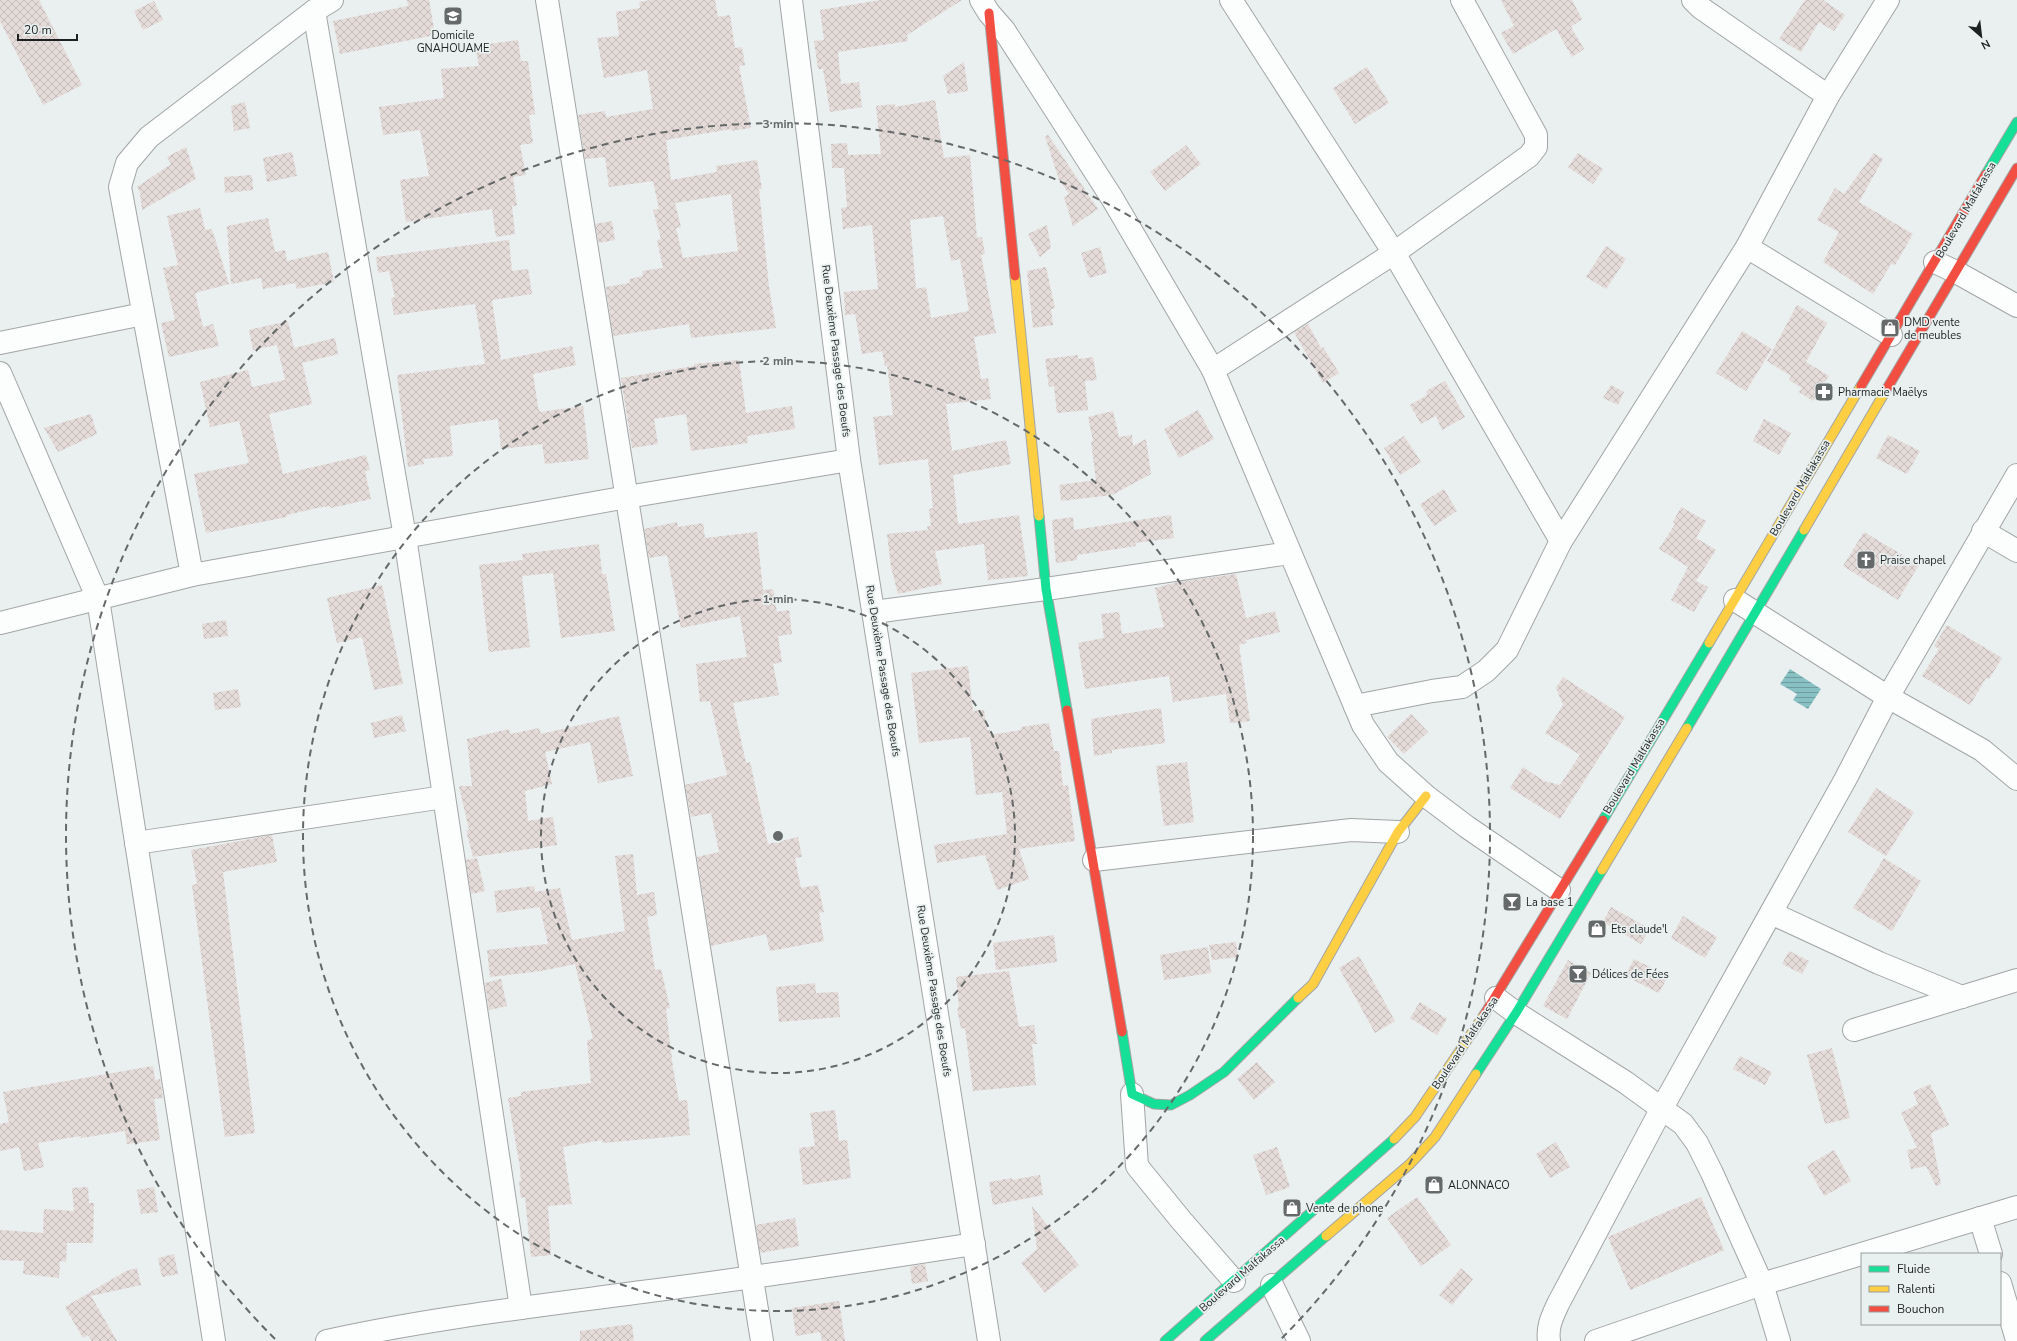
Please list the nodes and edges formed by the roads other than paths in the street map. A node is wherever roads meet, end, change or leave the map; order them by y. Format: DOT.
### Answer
graph roads {
  1 [pos="547,0"];
  2 [pos="791,0"];
  3 [pos="1231,0"];
  4 [pos="1462,0"];
  5 [pos="1694,0"];
  6 [pos="1888,0"];
  7 [pos="323,6"];
  8 [pos="985,6"];
  9 [pos="1828,96"];
  10 [pos="2017,122"];
  11 [pos="2017,168"];
  12 [pos="1747,247"];
  13 [pos="1394,253"];
  14 [pos="1935,262"];
  15 [pos="1956,272"];
  16 [pos="2017,306"];
  17 [pos="143,314"];
  18 [pos="1891,335"];
  19 [pos="0,343"];
  20 [pos="1213,370"];
  21 [pos="0,373"];
  22 [pos="849,460"];
  23 [pos="2017,475"];
  24 [pos="627,497"];
  25 [pos="1983,532"];
  26 [pos="405,537"];
  27 [pos="1561,541"];
  28 [pos="2017,551"];
  29 [pos="1290,553"];
  30 [pos="192,575"];
  31 [pos="1046,590"];
  32 [pos="98,599"];
  33 [pos="1735,600"];
  34 [pos="874,612"];
  35 [pos="1755,613"];
  36 [pos="0,623"];
  37 [pos="1888,697"];
  38 [pos="1355,706"];
  39 [pos="2017,779"];
  40 [pos="1426,796"];
  41 [pos="444,797"];
  42 [pos="1398,832"];
  43 [pos="136,843"];
  44 [pos="1094,860"];
  45 [pos="1559,890"];
  46 [pos="1771,913"];
  47 [pos="2017,980"];
  48 [pos="1962,997"];
  49 [pos="1496,998"];
  50 [pos="1516,1013"];
  51 [pos="1854,1030"];
  52 [pos="1132,1094"];
  53 [pos="1662,1108"];
  54 [pos="2017,1207"];
  55 [pos="1980,1218"];
  56 [pos="974,1244"];
  57 [pos="1864,1253"];
  58 [pos="1991,1253"];
  59 [pos="1861,1254"];
  60 [pos="751,1278"];
  61 [pos="1234,1281"];
  62 [pos="1762,1284"];
  63 [pos="1272,1285"];
  64 [pos="2001,1286"];
  65 [pos="521,1308"];
  66 [pos="2017,1340"];
  67 [pos="214,1341"];
  68 [pos="327,1341"];
  69 [pos="762,1341"];
  70 [pos="989,1341"];
  71 [pos="1165,1341"];
  72 [pos="1205,1341"];
  73 [pos="1299,1341"];
  74 [pos="1549,1341"];
  75 [pos="1596,1341"];
  76 [pos="1779,1341"];
  1 -- 24 [label="street"];
  2 -- 22 [label="street, Rue Deuxième Passage des Boeufs"];
  3 -- 13 [label="street"];
  4 -- 13 [label="street"];
  5 -- 9 [label="street"];
  6 -- 9 [label="street"];
  7 -- 17 [label="street"];
  7 -- 26 [label="street"];
  8 -- 20 [label="street"];
  8 -- 31 [label="main road"];
  9 -- 12 [label="street"];
  10 -- 14 [label="main road, Boulevard Malfakassa"];
  11 -- 15 [label="main road, Boulevard Malfakassa"];
  12 -- 18 [label="street"];
  12 -- 27 [label="street"];
  13 -- 20 [label="street"];
  13 -- 27 [label="street"];
  14 -- 15 [label="street"];
  14 -- 18 [label="main road, Boulevard Malfakassa"];
  15 -- 16 [label="street"];
  15 -- 35 [label="main road, Boulevard Malfakassa"];
  17 -- 19 [label="street"];
  17 -- 30 [label="street"];
  18 -- 33 [label="main road, Boulevard Malfakassa"];
  20 -- 29 [label="street"];
  21 -- 32 [label="street"];
  22 -- 24 [label="street"];
  22 -- 34 [label="street, Rue Deuxième Passage des Boeufs"];
  23 -- 25 [label="street"];
  24 -- 26 [label="street"];
  24 -- 60 [label="street"];
  25 -- 28 [label="street"];
  25 -- 37 [label="street"];
  26 -- 30 [label="street"];
  26 -- 41 [label="street"];
  27 -- 38 [label="street"];
  29 -- 31 [label="street"];
  29 -- 38 [label="street"];
  30 -- 32 [label="street"];
  31 -- 34 [label="street"];
  31 -- 44 [label="main road"];
  32 -- 36 [label="street"];
  32 -- 43 [label="street"];
  33 -- 35 [label="street"];
  33 -- 45 [label="main road, Boulevard Malfakassa"];
  34 -- 56 [label="street, Rue Deuxième Passage des Boeufs"];
  35 -- 37 [label="street"];
  35 -- 50 [label="main road, Boulevard Malfakassa"];
  37 -- 39 [label="street"];
  37 -- 46 [label="street"];
  38 -- 40 [label="street"];
  40 -- 42 [label="main road"];
  40 -- 45 [label="street"];
  41 -- 43 [label="street"];
  41 -- 65 [label="street"];
  42 -- 44 [label="street"];
  42 -- 52 [label="main road"];
  43 -- 67 [label="street"];
  44 -- 52 [label="main road"];
  45 -- 49 [label="main road, Boulevard Malfakassa"];
  46 -- 48 [label="street"];
  46 -- 53 [label="street"];
  47 -- 48 [label="street"];
  48 -- 51 [label="street"];
  49 -- 50 [label="street"];
  49 -- 61 [label="main road, Boulevard Malfakassa"];
  50 -- 53 [label="street"];
  50 -- 63 [label="main road, Boulevard Malfakassa"];
  52 -- 61 [label="street"];
  53 -- 62 [label="street"];
  53 -- 74 [label="street"];
  54 -- 55 [label="street"];
  55 -- 57 [label="street"];
  55 -- 58 [label="street"];
  56 -- 60 [label="street"];
  56 -- 70 [label="street, Rue Deuxième Passage des Boeufs"];
  59 -- 62 [label="street"];
  60 -- 65 [label="street"];
  60 -- 69 [label="street"];
  61 -- 71 [label="main road, Boulevard Malfakassa"];
  62 -- 75 [label="street"];
  62 -- 76 [label="street"];
  63 -- 72 [label="main road, Boulevard Malfakassa"];
  63 -- 73 [label="street"];
  64 -- 66 [label="street"];
  65 -- 68 [label="street"];
}
